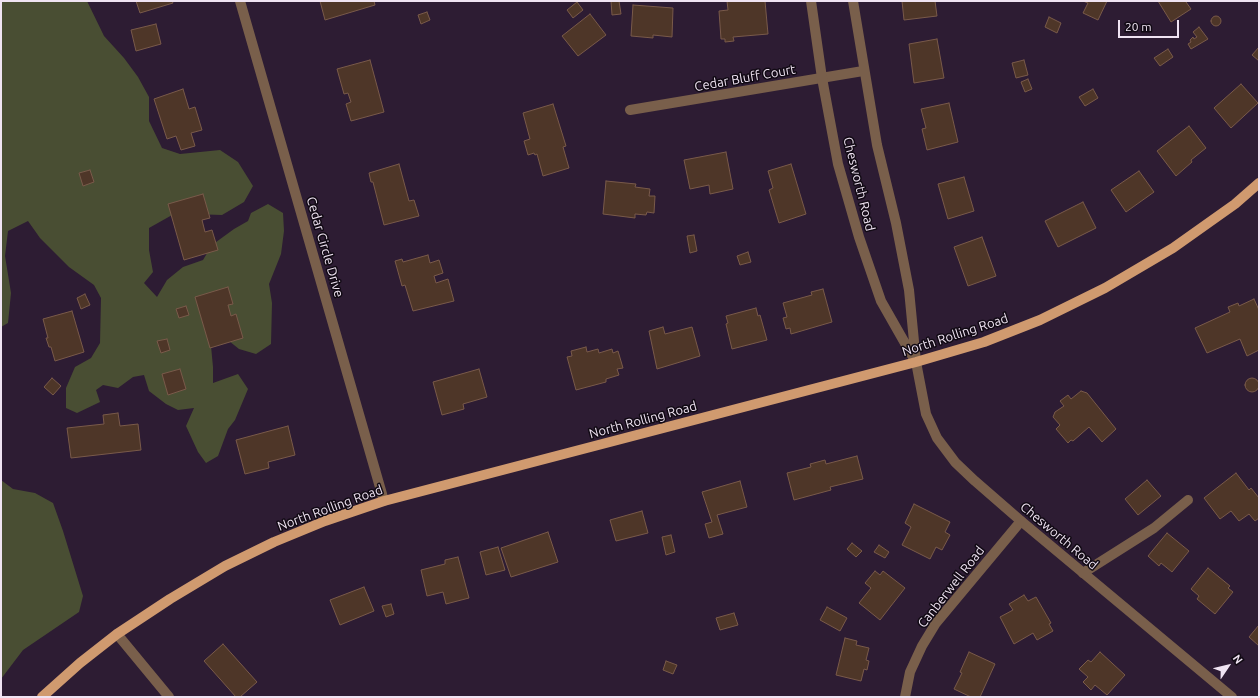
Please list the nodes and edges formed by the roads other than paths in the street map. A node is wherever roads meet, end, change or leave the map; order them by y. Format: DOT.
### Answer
graph roads {
  1 [pos="240,1"];
  2 [pos="810,1"];
  3 [pos="853,1"];
  4 [pos="863,71"];
  5 [pos="822,78"];
  6 [pos="630,110"];
  7 [pos="1259,183"];
  8 [pos="916,362"];
  9 [pos="1188,500"];
  10 [pos="384,501"];
  11 [pos="1021,522"];
  12 [pos="1083,574"];
  13 [pos="117,634"];
  14 [pos="42,697"];
  15 [pos="169,697"];
  16 [pos="905,697"];
  17 [pos="1232,697"];
  1 -- 10 [label="street, Cedar Circle Drive"];
  2 -- 5 [label="street, Chesworth Road"];
  3 -- 4 [label="street, Chesworth Road"];
  4 -- 5 [label="street, Cedar Bluff Court"];
  4 -- 8 [label="street, Chesworth Road"];
  5 -- 6 [label="street, Cedar Bluff Court"];
  5 -- 8 [label="street, Chesworth Road"];
  7 -- 8 [label="main road, North Rolling Road"];
  8 -- 10 [label="main road, North Rolling Road"];
  8 -- 11 [label="street, Chesworth Road"];
  9 -- 12 [label="street"];
  10 -- 13 [label="main road, North Rolling Road"];
  11 -- 12 [label="street, Chesworth Road"];
  11 -- 16 [label="street, Canberwell Road"];
  12 -- 17 [label="street, Chesworth Road"];
  13 -- 14 [label="main road, North Rolling Road"];
  13 -- 15 [label="street"];
}
